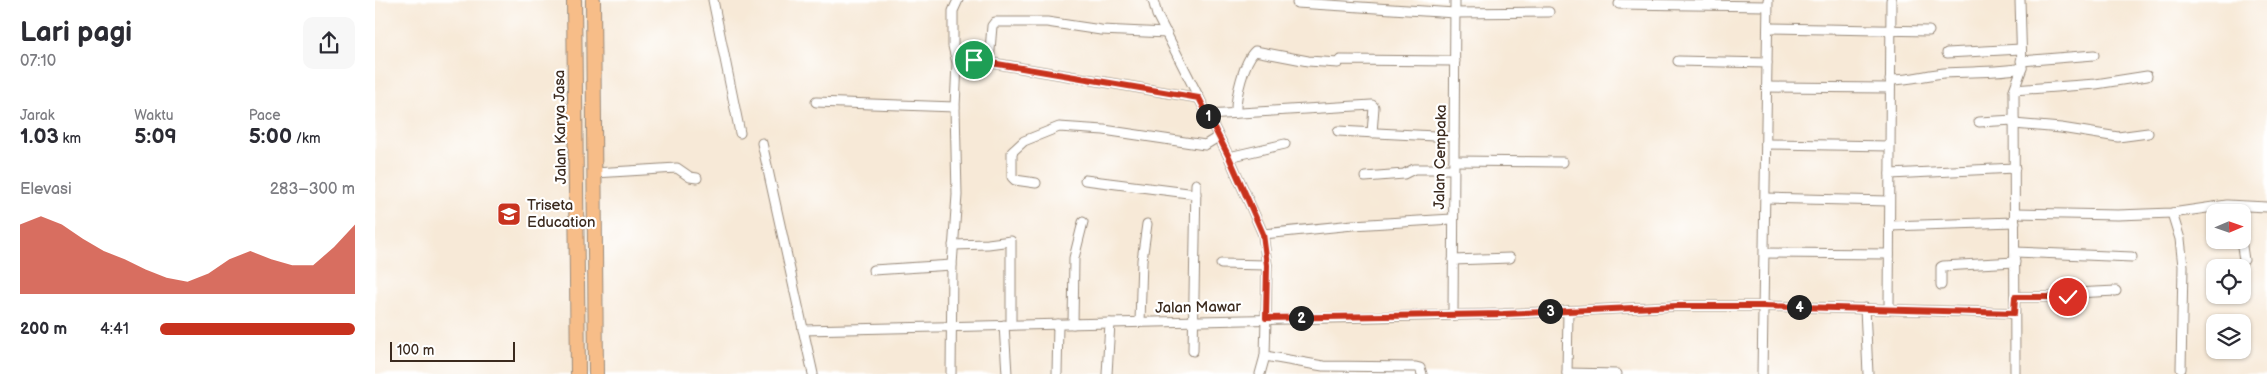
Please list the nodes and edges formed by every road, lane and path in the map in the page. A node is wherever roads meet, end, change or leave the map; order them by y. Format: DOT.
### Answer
graph roads {
  1 [pos="574,0"];
  2 [pos="593,0"];
  3 [pos="713,0"];
  4 [pos="958,0"];
  5 [pos="1153,0"];
  6 [pos="1455,0"];
  7 [pos="1891,0"];
  8 [pos="2020,0"];
  9 [pos="1297,3"];
  10 [pos="1768,3"];
  11 [pos="1619,4"];
  12 [pos="1549,12"];
  13 [pos="1455,13"];
  14 [pos="1768,28"];
  15 [pos="1891,31"];
  16 [pos="1929,31"];
  17 [pos="1167,33"];
  18 [pos="2021,49"];
  19 [pos="1947,53"];
  20 [pos="2094,55"];
  21 [pos="974,60"];
  22 [pos="1455,61"];
  23 [pos="1678,61"];
  24 [pos="989,62"];
  25 [pos="1767,63"];
  26 [pos="2022,64"];
  27 [pos="2147,76"];
  28 [pos="1890,84"];
  29 [pos="1767,87"];
  30 [pos="2014,90"];
  31 [pos="1199,98"];
  32 [pos="816,102"];
  33 [pos="955,107"];
  34 [pos="1236,113"];
  35 [pos="1207,115"];
  36 [pos="1979,122"];
  37 [pos="2014,122"];
  38 [pos="1338,131"];
  39 [pos="741,133"];
  40 [pos="1371,133"];
  41 [pos="2148,133"];
  42 [pos="1219,137"];
  43 [pos="1454,137"];
  44 [pos="761,143"];
  45 [pos="1285,144"];
  46 [pos="1767,144"];
  47 [pos="1890,146"];
  48 [pos="1229,157"];
  49 [pos="1563,162"];
  50 [pos="1453,165"];
  51 [pos="2015,168"];
  52 [pos="595,173"];
  53 [pos="1889,174"];
  54 [pos="1365,177"];
  55 [pos="697,178"];
  56 [pos="1085,180"];
  57 [pos="1036,183"];
  58 [pos="1196,184"];
  59 [pos="1196,194"];
  60 [pos="1766,198"];
  61 [pos="1889,201"];
  62 [pos="2267,207"];
  63 [pos="2206,208"];
  64 [pos="2251,208"];
  65 [pos="2172,213"];
  66 [pos="2015,217"];
  67 [pos="1452,219"];
  68 [pos="1083,222"];
  69 [pos="1147,224"];
  70 [pos="1889,226"];
  71 [pos="1263,234"];
  72 [pos="953,245"];
  73 [pos="1765,253"];
  74 [pos="1889,254"];
  75 [pos="2015,257"];
  76 [pos="2132,257"];
  77 [pos="1510,258"];
  78 [pos="1453,260"];
  79 [pos="1221,264"];
  80 [pos="951,265"];
  81 [pos="1267,265"];
  82 [pos="873,270"];
  83 [pos="1941,285"];
  84 [pos="2116,291"];
  85 [pos="2015,297"];
  86 [pos="595,305"];
  87 [pos="578,306"];
  88 [pos="1763,306"];
  89 [pos="1865,308"];
  90 [pos="1889,309"];
  91 [pos="1568,310"];
  92 [pos="2014,313"];
  93 [pos="1453,315"];
  94 [pos="1266,318"];
  95 [pos="1193,321"];
  96 [pos="1140,322"];
  97 [pos="1110,323"];
  98 [pos="1057,324"];
  99 [pos="1073,324"];
  100 [pos="950,325"];
  101 [pos="1007,325"];
  102 [pos="803,330"];
  103 [pos="1193,351"];
  104 [pos="1265,356"];
  105 [pos="2181,369"];
  106 [pos="578,374"];
  107 [pos="596,374"];
  108 [pos="813,374"];
  109 [pos="951,374"];
  110 [pos="1007,374"];
  111 [pos="1057,374"];
  112 [pos="1107,374"];
  113 [pos="1260,374"];
  114 [pos="1421,374"];
  115 [pos="1567,374"];
  116 [pos="1617,374"];
  117 [pos="1762,374"];
  118 [pos="1869,374"];
  119 [pos="2015,374"];
  1 -- 87 [label="highway, Jalan Karya Jasa"];
  2 -- 52 [label="highway"];
  3 -- 39 [label="street"];
  4 -- 33 [label="street"];
  5 -- 17 [label="street"];
  6 -- 13 [label="street, Jalan Cempaka"];
  7 -- 15 [label="street"];
  8 -- 18 [label="street"];
  9 -- 13 [label="street"];
  10 -- 11 [label="street"];
  10 -- 14 [label="street"];
  12 -- 13 [label="street"];
  13 -- 22 [label="street, Jalan Cempaka"];
  14 -- 15 [label="street"];
  14 -- 25 [label="street"];
  15 -- 16 [label="street"];
  15 -- 28 [label="street"];
  17 -- 24 [label="street"];
  17 -- 31 [label="street"];
  18 -- 19 [label="street"];
  18 -- 26 [label="street"];
  20 -- 26 [label="street"];
  21 -- 24 [label="street"];
  22 -- 34 [label="street"];
  22 -- 43 [label="street, Jalan Cempaka"];
  23 -- 25 [label="street"];
  24 -- 31 [label="street"];
  25 -- 29 [label="street"];
  26 -- 28 [label="street"];
  26 -- 30 [label="street"];
  27 -- 30 [label="street"];
  28 -- 29 [label="street"];
  28 -- 47 [label="street"];
  29 -- 46 [label="street"];
  30 -- 37 [label="street"];
  31 -- 35 [label="street"];
  32 -- 33 [label="street"];
  33 -- 72 [label="street"];
  34 -- 35 [label="street"];
  34 -- 40 [label="street"];
  35 -- 42 [label="street"];
  36 -- 37 [label="street"];
  37 -- 41 [label="street"];
  37 -- 51 [label="street"];
  38 -- 40 [label="street"];
  40 -- 43 [label="street"];
  42 -- 48 [label="street"];
  42 -- 57 [label="street"];
  43 -- 50 [label="street, Jalan Cempaka"];
  44 -- 102 [label="street"];
  45 -- 48 [label="street"];
  46 -- 47 [label="street"];
  46 -- 60 [label="street"];
  47 -- 53 [label="street"];
  48 -- 71 [label="street"];
  49 -- 50 [label="street"];
  50 -- 54 [label="street"];
  50 -- 67 [label="street, Jalan Cempaka"];
  51 -- 53 [label="street"];
  51 -- 66 [label="street"];
  52 -- 55 [label="street"];
  52 -- 86 [label="highway"];
  53 -- 61 [label="street"];
  56 -- 59 [label="street"];
  58 -- 59 [label="street"];
  59 -- 95 [label="street"];
  60 -- 61 [label="street"];
  60 -- 73 [label="street"];
  61 -- 70 [label="street"];
  62 -- 64 [label="street"];
  63 -- 65 [label="street"];
  65 -- 66 [label="street"];
  65 -- 105 [label="street"];
  66 -- 70 [label="street"];
  66 -- 75 [label="street"];
  67 -- 71 [label="street"];
  67 -- 78 [label="street, Jalan Cempaka"];
  68 -- 99 [label="street"];
  69 -- 96 [label="street"];
  70 -- 74 [label="street"];
  71 -- 81 [label="street"];
  72 -- 80 [label="street"];
  72 -- 101 [label="street"];
  73 -- 74 [label="street"];
  73 -- 88 [label="street"];
  74 -- 90 [label="street"];
  75 -- 76 [label="street"];
  75 -- 83 [label="street"];
  75 -- 85 [label="street"];
  77 -- 78 [label="street"];
  78 -- 93 [label="street, Jalan Cempaka"];
  79 -- 81 [label="street"];
  80 -- 82 [label="street"];
  80 -- 100 [label="street"];
  81 -- 94 [label="street"];
  84 -- 85 [label="street"];
  85 -- 92 [label="street"];
  86 -- 87 [label="highway"];
  86 -- 107 [label="highway"];
  87 -- 106 [label="highway, Jalan Karya Jasa"];
  88 -- 89 [label="street, Jalan Mawar"];
  88 -- 91 [label="street, Jalan Mawar"];
  88 -- 117 [label="street"];
  89 -- 90 [label="street, Jalan Mawar"];
  89 -- 118 [label="street"];
  90 -- 92 [label="street, Jalan Mawar"];
  91 -- 93 [label="street, Jalan Mawar"];
  91 -- 115 [label="street"];
  92 -- 119 [label="street"];
  93 -- 94 [label="street, Jalan Mawar"];
  94 -- 95 [label="street, Jalan Mawar"];
  94 -- 104 [label="street"];
  95 -- 96 [label="street, Jalan Mawar"];
  95 -- 103 [label="street"];
  96 -- 97 [label="street, Jalan Mawar"];
  97 -- 99 [label="street, Jalan Mawar"];
  97 -- 112 [label="street"];
  98 -- 99 [label="street, Jalan Mawar"];
  98 -- 101 [label="street, Jalan Mawar"];
  98 -- 111 [label="street"];
  100 -- 101 [label="street, Jalan Mawar"];
  100 -- 102 [label="street, Jalan Mawar"];
  100 -- 109 [label="street"];
  101 -- 110 [label="street"];
  102 -- 108 [label="street"];
  104 -- 113 [label="street"];
  104 -- 114 [label="street"];
  115 -- 116 [label="street"];
}
